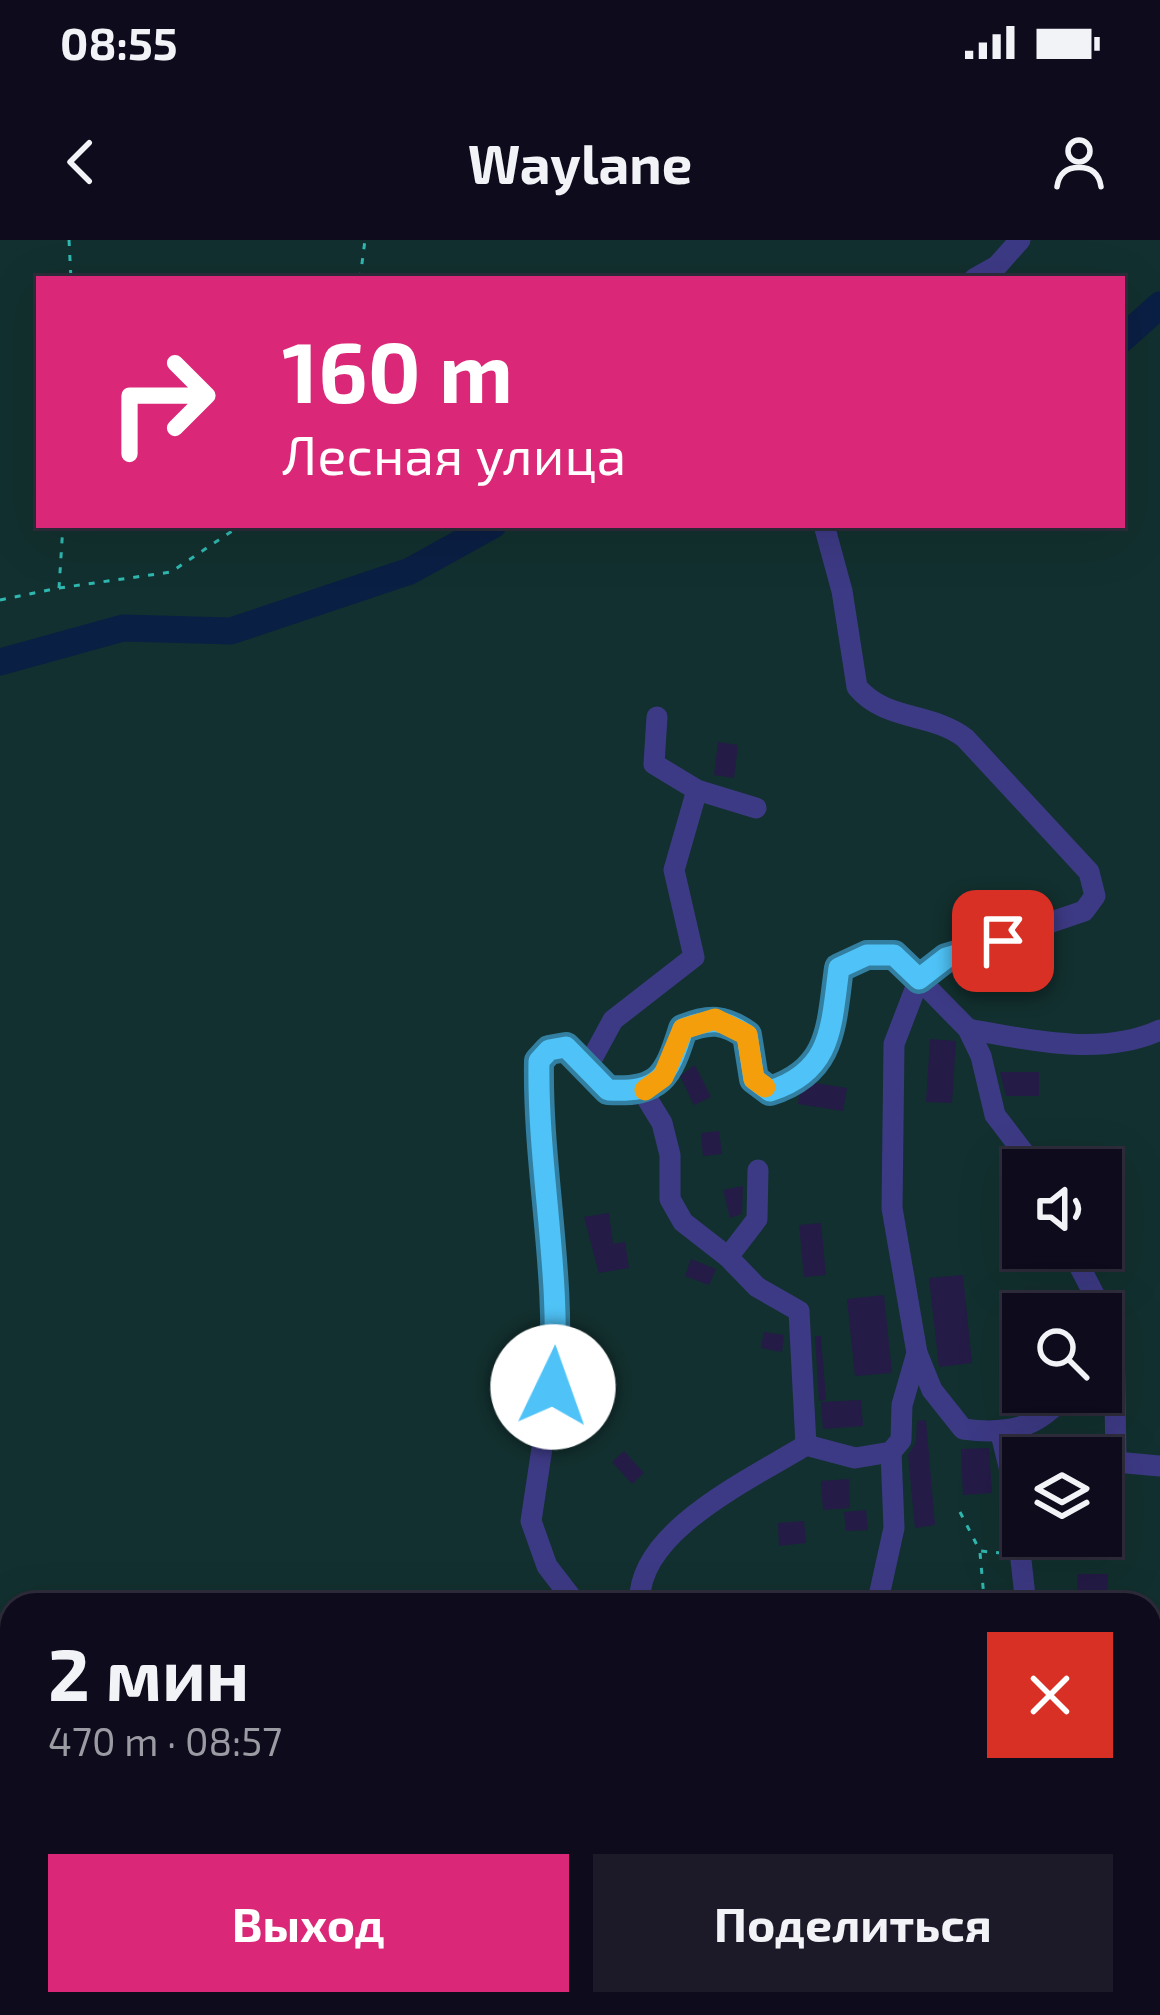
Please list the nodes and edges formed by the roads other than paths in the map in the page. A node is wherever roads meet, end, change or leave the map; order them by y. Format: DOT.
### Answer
graph roads {
  1 [pos="1020,240"];
  2 [pos="979,276"];
  3 [pos="825,528"];
  4 [pos="657,717"];
  5 [pos="698,790"];
  6 [pos="756,808"];
  7 [pos="919,979"];
  8 [pos="968,1029"];
  9 [pos="1160,1030"];
  10 [pos="588,1066"];
  11 [pos="643,1092"];
  12 [pos="1021,1149"];
  13 [pos="758,1171"];
  14 [pos="728,1257"];
  15 [pos="917,1353"];
  16 [pos="1049,1413"];
  17 [pos="1112,1413"];
  18 [pos="1000,1434"];
  19 [pos="806,1445"];
  20 [pos="891,1452"];
  21 [pos="1160,1466"];
  22 [pos="568,1593"];
  23 [pos="639,1593"];
  24 [pos="881,1593"];
  25 [pos="1025,1593"];
  1 -- 2 [label="street"];
  3 -- 7 [label="street"];
  4 -- 5 [label="street"];
  5 -- 6 [label="street"];
  5 -- 10 [label="street"];
  7 -- 8 [label="street"];
  7 -- 11 [label="street"];
  7 -- 15 [label="street"];
  8 -- 9 [label="street"];
  8 -- 12 [label="street"];
  10 -- 11 [label="street"];
  10 -- 22 [label="street"];
  11 -- 14 [label="street"];
  13 -- 14 [label="street"];
  14 -- 19 [label="street"];
  15 -- 18 [label="street"];
  15 -- 20 [label="street"];
  16 -- 18 [label="street"];
  17 -- 21 [label="street"];
  18 -- 25 [label="street"];
  19 -- 20 [label="street"];
  19 -- 23 [label="street"];
  20 -- 24 [label="street"];
}
